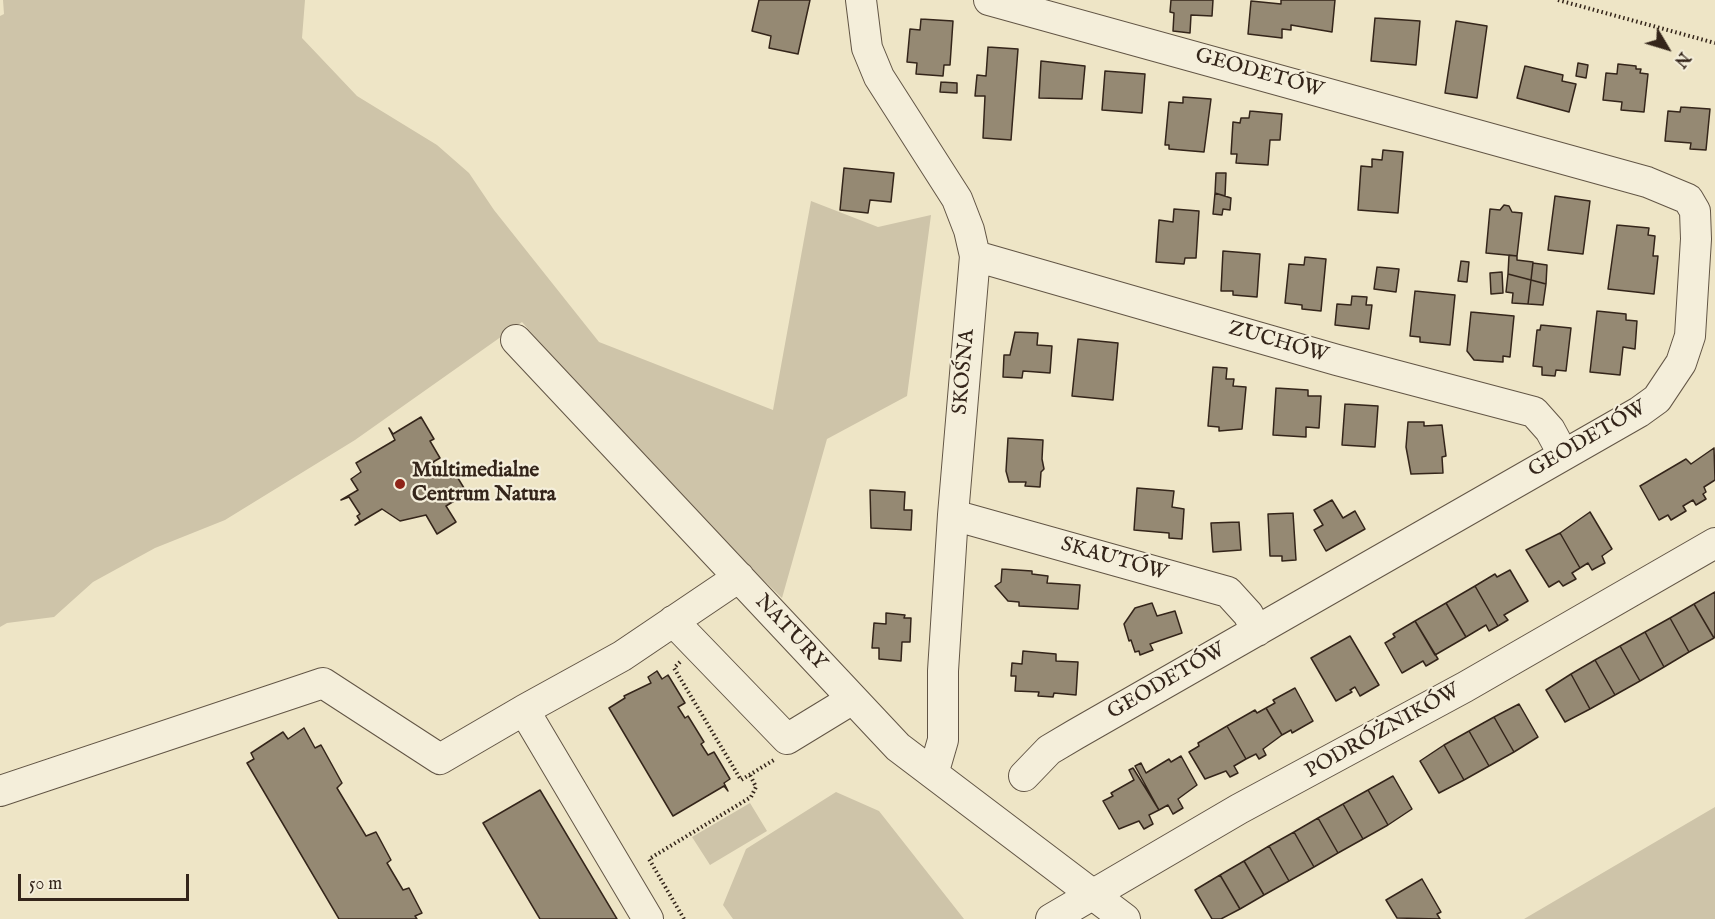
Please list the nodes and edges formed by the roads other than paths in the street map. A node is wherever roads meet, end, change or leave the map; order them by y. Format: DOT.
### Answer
graph roads {
  1 [pos="861,0"];
  2 [pos="989,0"];
  3 [pos="975,256"];
  4 [pos="516,340"];
  5 [pos="1563,454"];
  6 [pos="953,515"];
  7 [pos="1715,543"];
  8 [pos="739,577"];
  9 [pos="673,621"];
  10 [pos="1257,631"];
  11 [pos="851,700"];
  12 [pos="524,710"];
  13 [pos="931,770"];
  14 [pos="1024,776"];
  15 [pos="0,791"];
  16 [pos="1094,894"];
  17 [pos="648,919"];
  18 [pos="1051,919"];
  19 [pos="1125,919"];
  1 -- 3 [label="street, SKOŚNA"];
  2 -- 5 [label="street, GEODETÓW"];
  3 -- 5 [label="street, ZUCHÓW"];
  3 -- 6 [label="street, SKOŚNA"];
  4 -- 8 [label="street, NATURY"];
  5 -- 10 [label="street, GEODETÓW"];
  6 -- 10 [label="street, SKAUTÓW"];
  6 -- 13 [label="street, SKOŚNA"];
  7 -- 16 [label="street, PODRÓŻNIKÓW"];
  8 -- 9 [label="street"];
  8 -- 11 [label="street, NATURY"];
  9 -- 11 [label="street"];
  9 -- 12 [label="street"];
  10 -- 14 [label="street, GEODETÓW"];
  11 -- 13 [label="street, NATURY"];
  12 -- 15 [label="street"];
  12 -- 17 [label="street"];
  13 -- 16 [label="street, NATURY"];
  16 -- 18 [label="street, PODRÓŻNIKÓW"];
  16 -- 19 [label="street, NATURY"];
}
